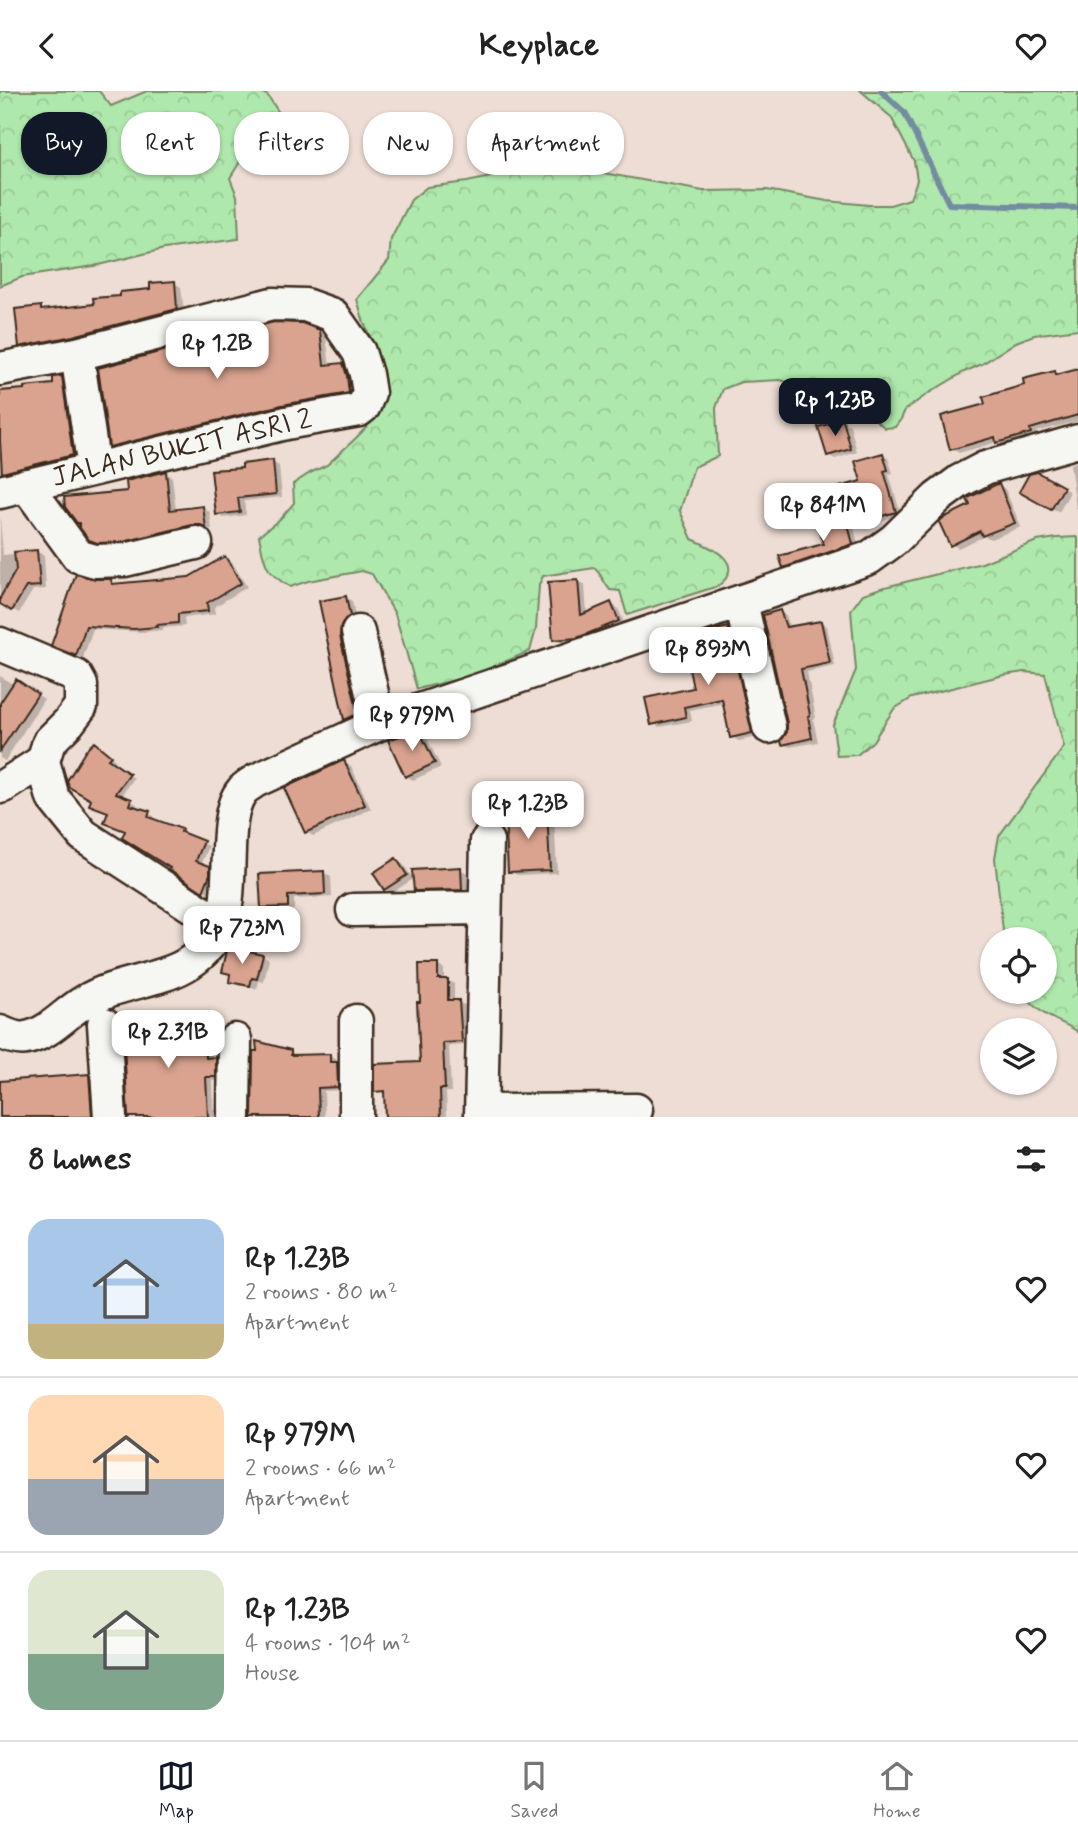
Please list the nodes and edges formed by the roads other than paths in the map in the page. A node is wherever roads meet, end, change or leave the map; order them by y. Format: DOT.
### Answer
graph roads {
  1 [pos="77,355"];
  2 [pos="0,369"];
  3 [pos="1078,441"];
  4 [pos="94,469"];
  5 [pos="13,489"];
  6 [pos="196,543"];
  7 [pos="741,602"];
  8 [pos="358,632"];
  9 [pos="0,644"];
  10 [pos="379,724"];
  11 [pos="769,727"];
  12 [pos="43,761"];
  13 [pos="0,787"];
  14 [pos="487,841"];
  15 [pos="485,908"];
  16 [pos="352,910"];
  17 [pos="221,925"];
  18 [pos="356,1021"];
  19 [pos="104,1024"];
  20 [pos="0,1032"];
  21 [pos="235,1040"];
  22 [pos="636,1111"];
  23 [pos="481,1114"];
  24 [pos="110,1117"];
  25 [pos="234,1117"];
  26 [pos="356,1117"];
  1 -- 2 [label="street"];
  1 -- 4 [label="street"];
  1 -- 4 [label="street, JALAN BUKIT ASRI 2"];
  3 -- 7 [label="street"];
  4 -- 5 [label="street, JALAN BUKIT ASRI 2"];
  5 -- 6 [label="street"];
  7 -- 10 [label="street"];
  7 -- 11 [label="street"];
  8 -- 10 [label="street"];
  9 -- 12 [label="street"];
  10 -- 17 [label="street"];
  12 -- 13 [label="street"];
  12 -- 17 [label="street"];
  14 -- 15 [label="street"];
  15 -- 16 [label="street"];
  15 -- 23 [label="street"];
  17 -- 20 [label="street"];
  18 -- 26 [label="street"];
  19 -- 24 [label="street"];
  21 -- 25 [label="street"];
  22 -- 23 [label="street"];
}
